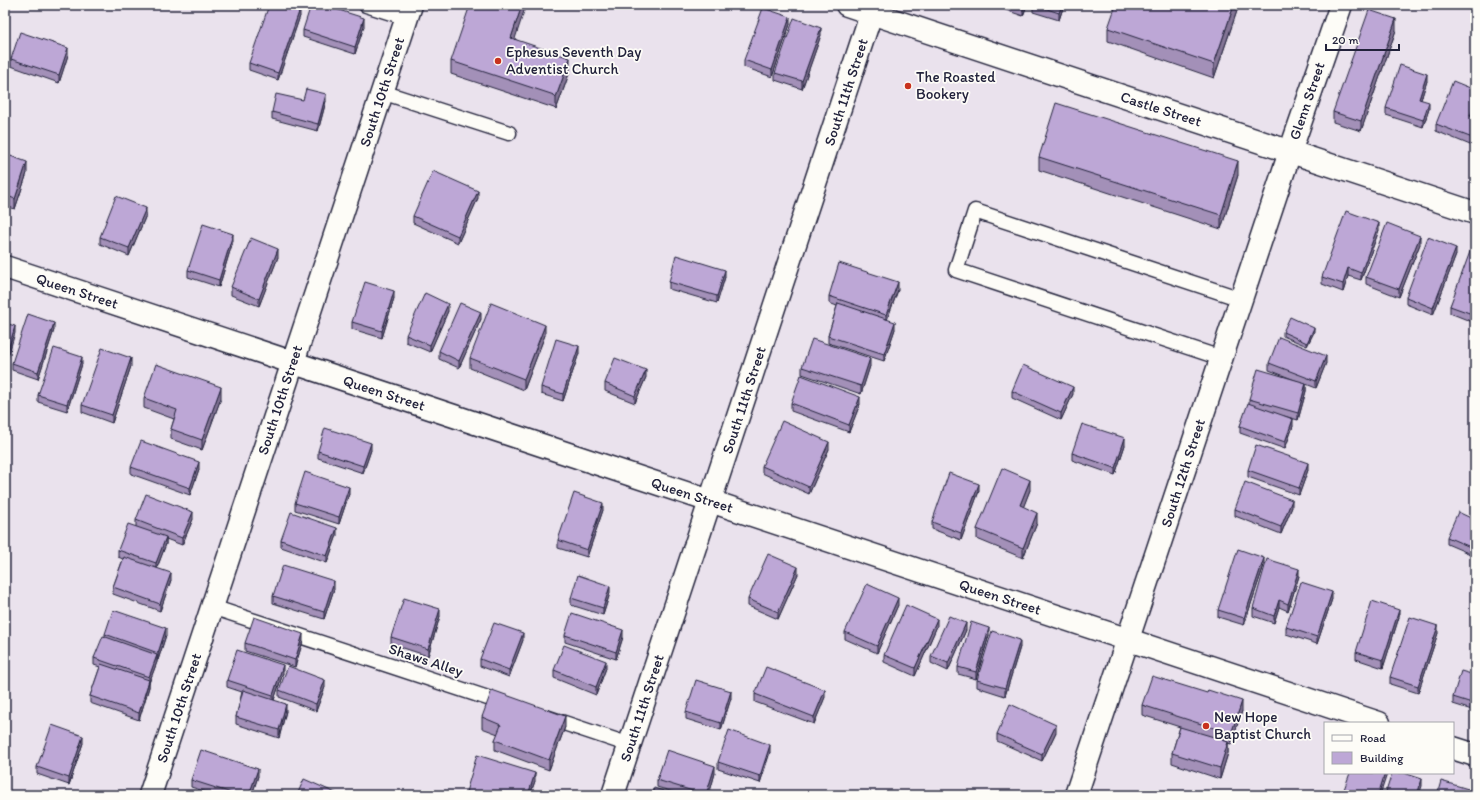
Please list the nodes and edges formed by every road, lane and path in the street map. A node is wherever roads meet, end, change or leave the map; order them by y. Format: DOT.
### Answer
graph roads {
  1 [pos="366,5"];
  2 [pos="847,5"];
  3 [pos="1341,5"];
  4 [pos="873,9"];
  5 [pos="409,12"];
  6 [pos="382,92"];
  7 [pos="509,133"];
  8 [pos="1290,152"];
  9 [pos="1475,213"];
  10 [pos="5,267"];
  11 [pos="1241,299"];
  12 [pos="1221,358"];
  13 [pos="293,363"];
  14 [pos="710,501"];
  15 [pos="212,607"];
  16 [pos="1128,640"];
  17 [pos="516,707"];
  18 [pos="531,712"];
  19 [pos="1376,722"];
  20 [pos="630,745"];
  21 [pos="1454,748"];
  22 [pos="1475,755"];
  23 [pos="150,795"];
  24 [pos="613,795"];
  25 [pos="1076,795"];
  1 -- 5 [label="lane"];
  2 -- 4 [label="street, Castle Street"];
  3 -- 8 [label="street, Glenn Street"];
  4 -- 8 [label="street, Castle Street"];
  4 -- 14 [label="street, South 11th Street"];
  5 -- 6 [label="street, South 10th Street"];
  6 -- 7 [label="lane"];
  6 -- 13 [label="street, South 10th Street"];
  8 -- 9 [label="street, Castle Street"];
  8 -- 11 [label="street, South 12th Street"];
  10 -- 13 [label="street, Queen Street"];
  11 -- 12 [label="street, South 12th Street"];
  11 -- 12 [label="lane"];
  12 -- 16 [label="street, South 12th Street"];
  13 -- 14 [label="street, Queen Street"];
  13 -- 15 [label="street, South 10th Street"];
  14 -- 16 [label="street, Queen Street"];
  14 -- 20 [label="street, South 11th Street"];
  15 -- 17 [label="lane, Shaws Alley"];
  15 -- 23 [label="street, South 10th Street"];
  16 -- 19 [label="street, Queen Street"];
  16 -- 25 [label="street, South 12th Street"];
  18 -- 20 [label="lane"];
  20 -- 24 [label="street, South 11th Street"];
  21 -- 22 [label="street"];
}
